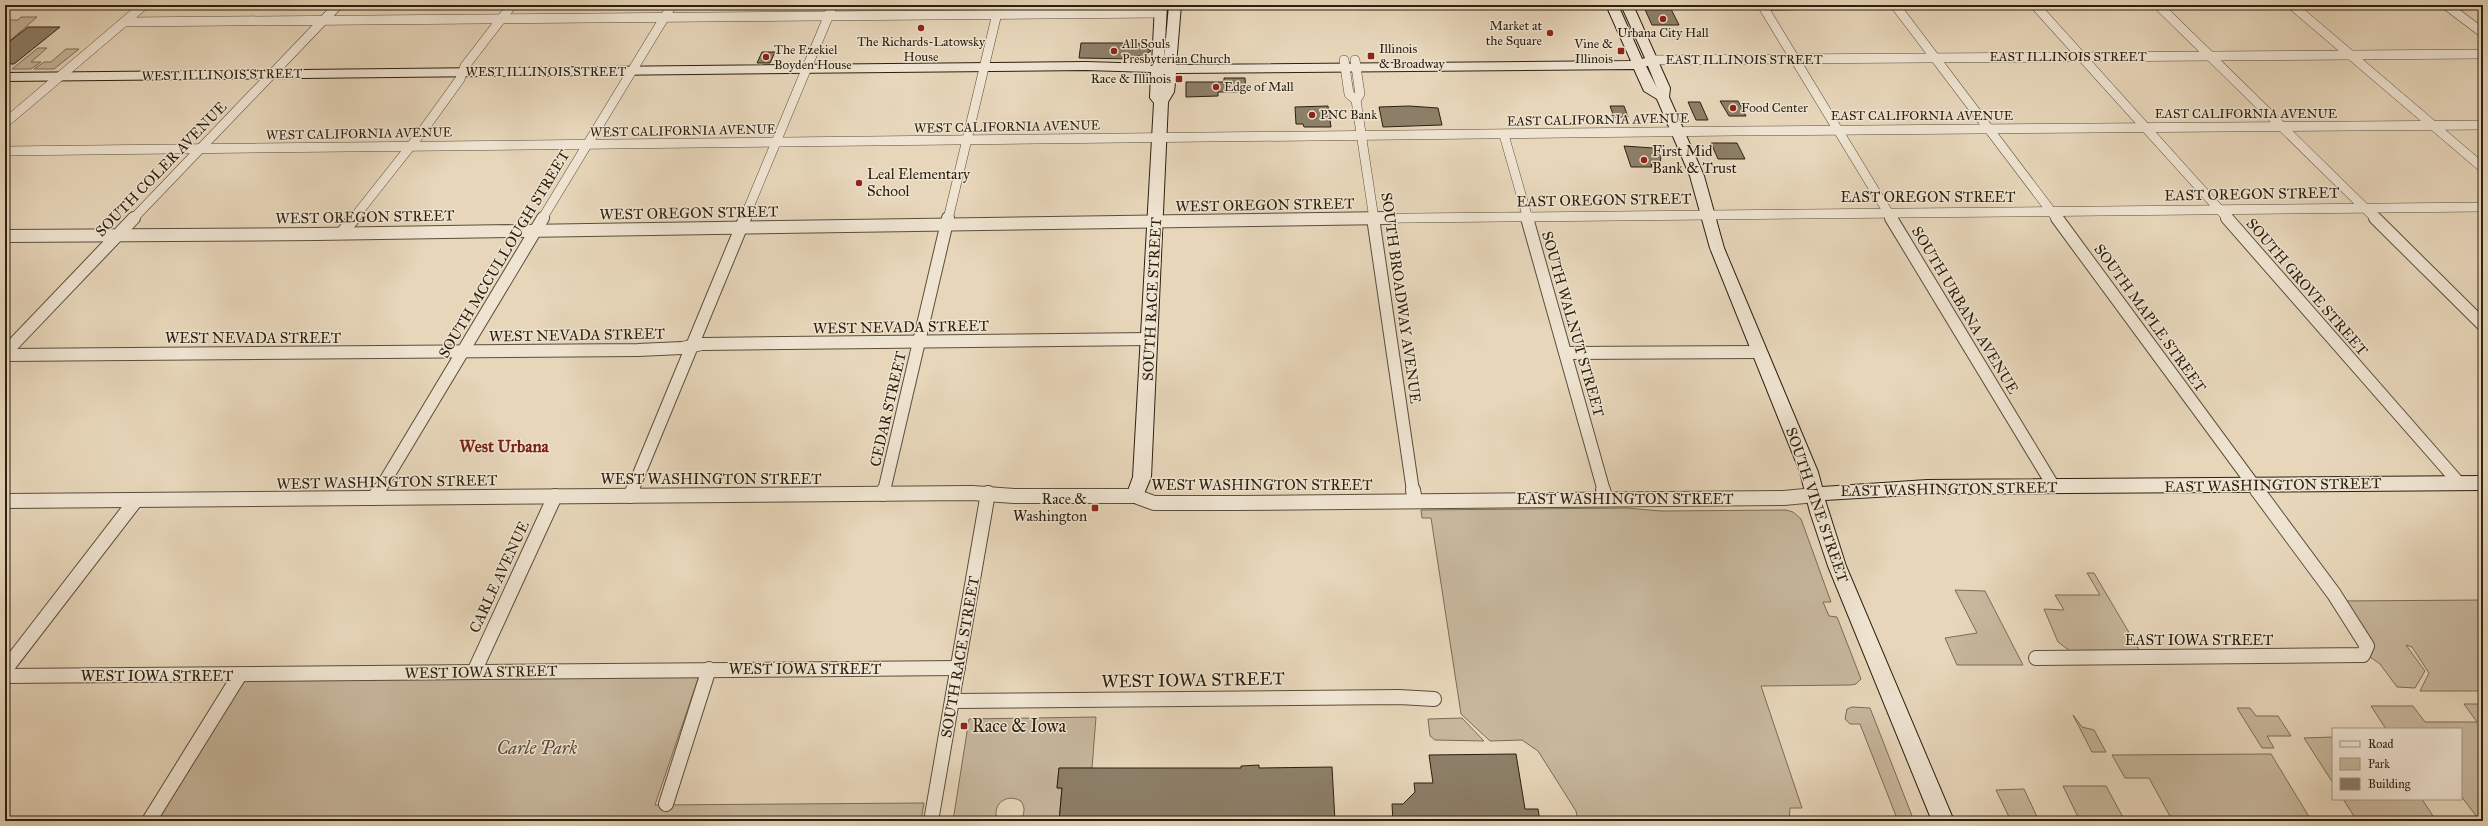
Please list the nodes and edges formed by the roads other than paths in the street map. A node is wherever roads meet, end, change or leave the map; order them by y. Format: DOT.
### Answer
graph roads {
  1 [pos="144,5"];
  2 [pos="338,5"];
  3 [pos="512,5"];
  4 [pos="672,5"];
  5 [pos="833,5"];
  6 [pos="1174,5"];
  7 [pos="1612,5"];
  8 [pos="1627,5"];
  9 [pos="1762,5"];
  10 [pos="1800,5"];
  11 [pos="1895,5"];
  12 [pos="2035,5"];
  13 [pos="2158,5"];
  14 [pos="2292,5"];
  15 [pos="2446,5"];
  16 [pos="998,9"];
  17 [pos="1161,9"];
  18 [pos="829,15"];
  19 [pos="665,17"];
  20 [pos="502,18"];
  21 [pos="324,20"];
  22 [pos="124,22"];
  23 [pos="1621,24"];
  24 [pos="1636,24"];
  25 [pos="2483,33"];
  26 [pos="2483,54"];
  27 [pos="2351,55"];
  28 [pos="2211,56"];
  29 [pos="2082,57"];
  30 [pos="1936,58"];
  31 [pos="1796,59"];
  32 [pos="1652,60"];
  33 [pos="1637,62"];
  34 [pos="1350,64"];
  35 [pos="1164,66"];
  36 [pos="984,68"];
  37 [pos="807,69"];
  38 [pos="632,71"];
  39 [pos="463,73"];
  40 [pos="272,74"];
  41 [pos="60,76"];
  42 [pos="5,77"];
  43 [pos="1663,97"];
  44 [pos="5,123"];
  45 [pos="2483,125"];
  46 [pos="2282,126"];
  47 [pos="2433,126"];
  48 [pos="2145,127"];
  49 [pos="1989,129"];
  50 [pos="1837,130"];
  51 [pos="1678,131"];
  52 [pos="1504,135"];
  53 [pos="1362,137"];
  54 [pos="1160,139"];
  55 [pos="966,140"];
  56 [pos="776,143"];
  57 [pos="587,145"];
  58 [pos="410,147"];
  59 [pos="200,149"];
  60 [pos="5,151"];
  61 [pos="2483,168"];
  62 [pos="2483,207"];
  63 [pos="2366,208"];
  64 [pos="2218,210"];
  65 [pos="2051,211"];
  66 [pos="1888,212"];
  67 [pos="1709,214"];
  68 [pos="1527,217"];
  69 [pos="1374,219"];
  70 [pos="1156,221"];
  71 [pos="947,224"];
  72 [pos="741,227"];
  73 [pos="536,230"];
  74 [pos="342,233"];
  75 [pos="118,235"];
  76 [pos="5,236"];
  77 [pos="2483,326"];
  78 [pos="1149,339"];
  79 [pos="920,341"];
  80 [pos="692,346"];
  81 [pos="462,352"];
  82 [pos="1760,352"];
  83 [pos="1566,353"];
  84 [pos="5,354"];
  85 [pos="2459,483"];
  86 [pos="2483,483"];
  87 [pos="2252,485"];
  88 [pos="2054,487"];
  89 [pos="988,493"];
  90 [pos="883,494"];
  91 [pos="1815,495"];
  92 [pos="556,496"];
  93 [pos="630,496"];
  94 [pos="1135,496"];
  95 [pos="374,498"];
  96 [pos="1606,499"];
  97 [pos="136,500"];
  98 [pos="5,501"];
  99 [pos="1416,501"];
  100 [pos="2363,655"];
  101 [pos="2036,658"];
  102 [pos="958,668"];
  103 [pos="709,669"];
  104 [pos="5,670"];
  105 [pos="474,672"];
  106 [pos="5,676"];
  107 [pos="239,676"];
  108 [pos="1434,699"];
  109 [pos="952,701"];
  110 [pos="666,804"];
  111 [pos="149,821"];
  112 [pos="931,821"];
  113 [pos="1943,821"];
  1 -- 22 [label="street"];
  2 -- 21 [label="street, SOUTH COLER AVENUE"];
  3 -- 20 [label="street"];
  4 -- 19 [label="street, SOUTH MCCULLOUGH STREET"];
  5 -- 18 [label="street"];
  6 -- 35 [label="street, SOUTH RACE STREET"];
  7 -- 23 [label="street, SOUTH VINE STREET"];
  8 -- 24 [label="street, SOUTH VINE STREET"];
  9 -- 10 [label="street"];
  9 -- 31 [label="street, SOUTH URBANA AVENUE"];
  11 -- 30 [label="street, SOUTH MAPLE STREET"];
  12 -- 29 [label="street, SOUTH GROVE STREET"];
  13 -- 28 [label="street"];
  14 -- 27 [label="street"];
  15 -- 25 [label="street"];
  16 -- 17 [label="street"];
  16 -- 18 [label="street"];
  16 -- 36 [label="street, CEDAR STREET"];
  17 -- 35 [label="street, SOUTH RACE STREET"];
  18 -- 19 [label="street"];
  18 -- 37 [label="street"];
  19 -- 20 [label="street"];
  19 -- 38 [label="street, SOUTH MCCULLOUGH STREET"];
  20 -- 21 [label="street"];
  20 -- 39 [label="street"];
  21 -- 22 [label="street"];
  21 -- 40 [label="street, SOUTH COLER AVENUE"];
  22 -- 41 [label="street"];
  23 -- 24 [label="street"];
  23 -- 33 [label="street, SOUTH VINE STREET"];
  24 -- 32 [label="street, SOUTH VINE STREET"];
  26 -- 27 [label="street, EAST ILLINOIS STREET"];
  27 -- 28 [label="street, EAST ILLINOIS STREET"];
  27 -- 47 [label="street"];
  28 -- 29 [label="street, EAST ILLINOIS STREET"];
  28 -- 46 [label="street"];
  29 -- 30 [label="street, EAST ILLINOIS STREET"];
  29 -- 48 [label="street, SOUTH GROVE STREET"];
  30 -- 31 [label="street, EAST ILLINOIS STREET"];
  30 -- 49 [label="street, SOUTH MAPLE STREET"];
  31 -- 32 [label="street, EAST ILLINOIS STREET"];
  31 -- 50 [label="street, SOUTH URBANA AVENUE"];
  32 -- 33 [label="street, EAST ILLINOIS STREET"];
  32 -- 43 [label="street, SOUTH VINE STREET"];
  33 -- 34 [label="street, EAST ILLINOIS STREET"];
  33 -- 43 [label="street, SOUTH VINE STREET"];
  34 -- 35 [label="street, WEST ILLINOIS STREET"];
  34 -- 53 [label="street, SOUTH BROADWAY AVENUE"];
  35 -- 36 [label="street, WEST ILLINOIS STREET"];
  35 -- 54 [label="street, SOUTH RACE STREET"];
  36 -- 37 [label="street, WEST ILLINOIS STREET"];
  36 -- 55 [label="street, CEDAR STREET"];
  37 -- 38 [label="street, WEST ILLINOIS STREET"];
  37 -- 56 [label="street"];
  38 -- 39 [label="street, WEST ILLINOIS STREET"];
  38 -- 57 [label="street, SOUTH MCCULLOUGH STREET"];
  39 -- 40 [label="street, WEST ILLINOIS STREET"];
  39 -- 58 [label="street"];
  40 -- 41 [label="street, WEST ILLINOIS STREET"];
  40 -- 59 [label="street, SOUTH COLER AVENUE"];
  41 -- 42 [label="street, WEST ILLINOIS STREET"];
  41 -- 44 [label="street"];
  43 -- 51 [label="street, SOUTH VINE STREET"];
  45 -- 47 [label="street, EAST CALIFORNIA AVENUE"];
  46 -- 47 [label="street, EAST CALIFORNIA AVENUE"];
  46 -- 48 [label="street, EAST CALIFORNIA AVENUE"];
  46 -- 63 [label="street"];
  47 -- 61 [label="street"];
  48 -- 49 [label="street, EAST CALIFORNIA AVENUE"];
  48 -- 64 [label="street, SOUTH GROVE STREET"];
  49 -- 50 [label="street, EAST CALIFORNIA AVENUE"];
  49 -- 65 [label="street, SOUTH MAPLE STREET"];
  50 -- 51 [label="street, EAST CALIFORNIA AVENUE"];
  50 -- 66 [label="street, SOUTH URBANA AVENUE"];
  51 -- 52 [label="street, EAST CALIFORNIA AVENUE"];
  51 -- 67 [label="street, SOUTH VINE STREET"];
  52 -- 53 [label="street, EAST CALIFORNIA AVENUE"];
  52 -- 68 [label="street, SOUTH WALNUT STREET"];
  53 -- 54 [label="street, WEST CALIFORNIA AVENUE"];
  53 -- 69 [label="street, SOUTH BROADWAY AVENUE"];
  54 -- 55 [label="street, WEST CALIFORNIA AVENUE"];
  54 -- 70 [label="street, SOUTH RACE STREET"];
  55 -- 56 [label="street, WEST CALIFORNIA AVENUE"];
  55 -- 71 [label="street, CEDAR STREET"];
  56 -- 57 [label="street, WEST CALIFORNIA AVENUE"];
  56 -- 72 [label="street"];
  57 -- 58 [label="street, WEST CALIFORNIA AVENUE"];
  57 -- 73 [label="street, SOUTH MCCULLOUGH STREET"];
  58 -- 59 [label="street, WEST CALIFORNIA AVENUE"];
  58 -- 74 [label="street"];
  59 -- 60 [label="street, WEST CALIFORNIA AVENUE"];
  59 -- 75 [label="street, SOUTH COLER AVENUE"];
  62 -- 63 [label="street, EAST OREGON STREET"];
  63 -- 64 [label="street, EAST OREGON STREET"];
  63 -- 77 [label="street"];
  64 -- 65 [label="street, EAST OREGON STREET"];
  64 -- 85 [label="street, SOUTH GROVE STREET"];
  65 -- 66 [label="street, EAST OREGON STREET"];
  65 -- 87 [label="street, SOUTH MAPLE STREET"];
  66 -- 67 [label="street, EAST OREGON STREET"];
  66 -- 88 [label="street, SOUTH URBANA AVENUE"];
  67 -- 68 [label="street, EAST OREGON STREET"];
  67 -- 82 [label="street, SOUTH VINE STREET"];
  68 -- 69 [label="street, EAST OREGON STREET"];
  68 -- 83 [label="street, SOUTH WALNUT STREET"];
  69 -- 70 [label="street, WEST OREGON STREET"];
  69 -- 99 [label="street, SOUTH BROADWAY AVENUE"];
  70 -- 71 [label="street, WEST OREGON STREET"];
  70 -- 78 [label="street, SOUTH RACE STREET"];
  71 -- 72 [label="street, WEST OREGON STREET"];
  71 -- 79 [label="street, CEDAR STREET"];
  72 -- 73 [label="street, WEST OREGON STREET"];
  72 -- 80 [label="street"];
  73 -- 74 [label="street, WEST OREGON STREET"];
  73 -- 81 [label="street, SOUTH MCCULLOUGH STREET"];
  74 -- 75 [label="street, WEST OREGON STREET"];
  75 -- 76 [label="street, WEST OREGON STREET"];
  75 -- 84 [label="street, SOUTH COLER AVENUE"];
  78 -- 79 [label="street, WEST NEVADA STREET"];
  78 -- 94 [label="street, SOUTH RACE STREET"];
  79 -- 80 [label="street, WEST NEVADA STREET"];
  79 -- 90 [label="street, CEDAR STREET"];
  80 -- 81 [label="street, WEST NEVADA STREET"];
  80 -- 93 [label="street"];
  81 -- 84 [label="street, WEST NEVADA STREET"];
  81 -- 95 [label="street, SOUTH MCCULLOUGH STREET"];
  82 -- 83 [label="street"];
  82 -- 91 [label="street, SOUTH VINE STREET"];
  83 -- 96 [label="street, SOUTH WALNUT STREET"];
  85 -- 86 [label="street, EAST WASHINGTON STREET"];
  85 -- 87 [label="street, EAST WASHINGTON STREET"];
  87 -- 88 [label="street, EAST WASHINGTON STREET"];
  87 -- 100 [label="street, SOUTH MAPLE STREET"];
  88 -- 91 [label="street, EAST WASHINGTON STREET"];
  89 -- 90 [label="street, WEST WASHINGTON STREET"];
  89 -- 94 [label="street, WEST WASHINGTON STREET"];
  89 -- 102 [label="street, SOUTH RACE STREET"];
  90 -- 93 [label="street, WEST WASHINGTON STREET"];
  91 -- 96 [label="street, EAST WASHINGTON STREET"];
  91 -- 113 [label="street, SOUTH VINE STREET"];
  92 -- 93 [label="street, WEST WASHINGTON STREET"];
  92 -- 95 [label="street, WEST WASHINGTON STREET"];
  92 -- 105 [label="street, CARLE AVENUE"];
  94 -- 99 [label="street, WEST WASHINGTON STREET"];
  95 -- 97 [label="street, WEST WASHINGTON STREET"];
  96 -- 99 [label="street, EAST WASHINGTON STREET"];
  97 -- 98 [label="street, WEST WASHINGTON STREET"];
  97 -- 104 [label="street"];
  100 -- 101 [label="street, EAST IOWA STREET"];
  102 -- 103 [label="street, WEST IOWA STREET"];
  102 -- 109 [label="street, SOUTH RACE STREET"];
  103 -- 105 [label="street, WEST IOWA STREET"];
  103 -- 110 [label="street"];
  105 -- 107 [label="street, WEST IOWA STREET"];
  106 -- 107 [label="street, WEST IOWA STREET"];
  107 -- 111 [label="street"];
  108 -- 109 [label="street, WEST IOWA STREET"];
  109 -- 112 [label="street, SOUTH RACE STREET"];
}
